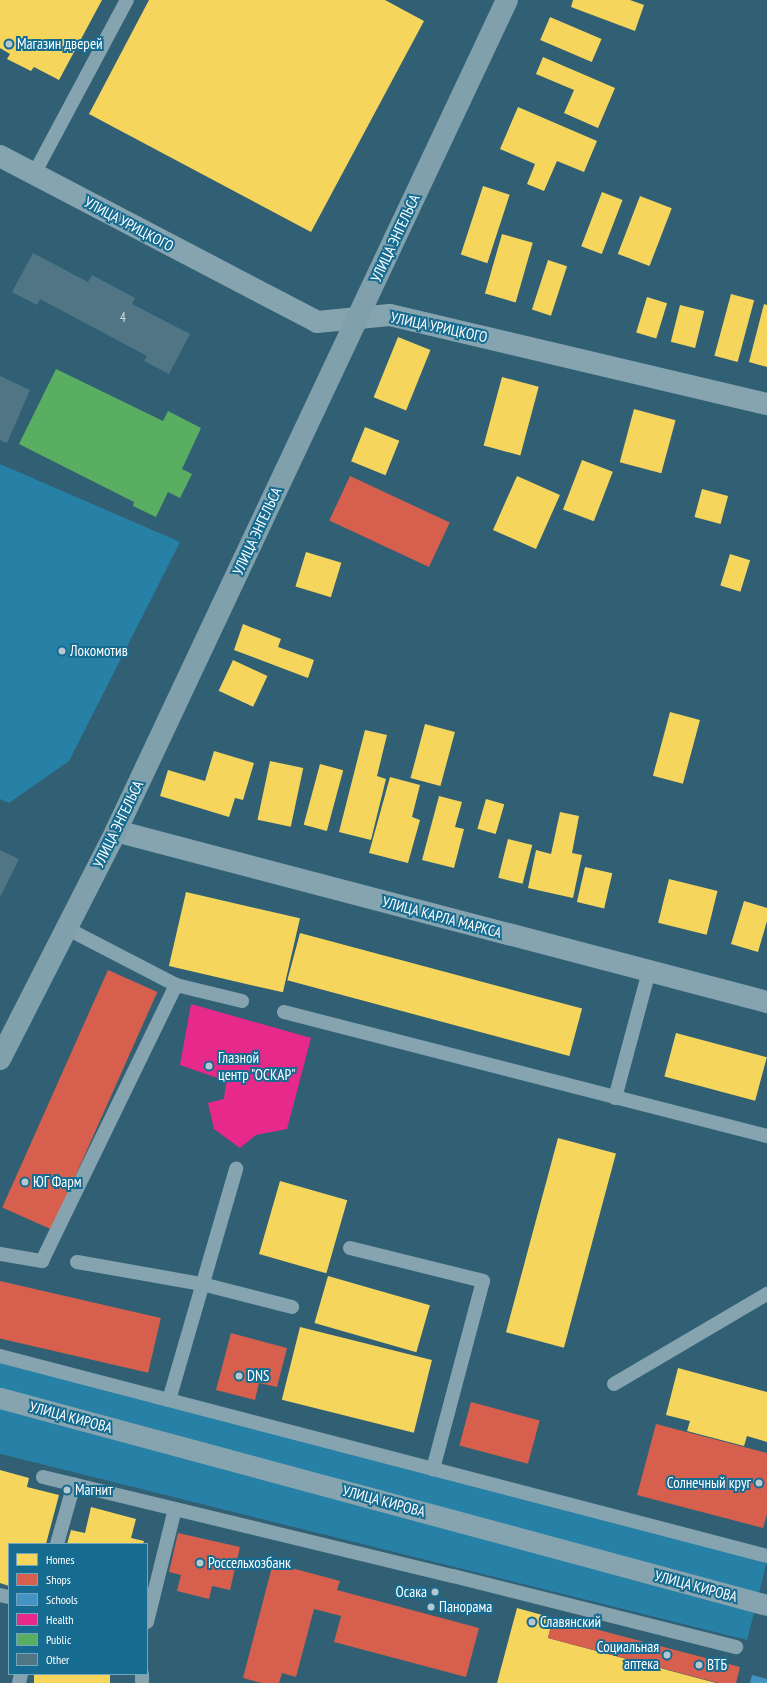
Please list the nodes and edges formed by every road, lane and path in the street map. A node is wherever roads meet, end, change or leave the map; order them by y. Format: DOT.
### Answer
graph roads {
  1 [pos="127,0"];
  2 [pos="507,0"];
  3 [pos="0,156"];
  4 [pos="34,174"];
  5 [pos="357,318"];
  6 [pos="767,404"];
  7 [pos="116,831"];
  8 [pos="66,928"];
  9 [pos="649,971"];
  10 [pos="176,985"];
  11 [pos="242,1001"];
  12 [pos="767,1002"];
  13 [pos="284,1012"];
  14 [pos="0,1059"];
  15 [pos="615,1098"];
  16 [pos="767,1136"];
  17 [pos="236,1169"];
  18 [pos="350,1248"];
  19 [pos="0,1254"];
  20 [pos="77,1262"];
  21 [pos="202,1284"];
  22 [pos="767,1294"];
  23 [pos="292,1307"];
  24 [pos="0,1356"];
  25 [pos="614,1384"];
  26 [pos="0,1398"];
  27 [pos="169,1400"];
  28 [pos="433,1469"];
  29 [pos="43,1477"];
  30 [pos="74,1484"];
  31 [pos="175,1509"];
  32 [pos="57,1543"];
  33 [pos="767,1556"];
  34 [pos="767,1605"];
  35 [pos="148,1618"];
  36 [pos="736,1647"];
  1 -- 4 [label="lane"];
  2 -- 5 [label="main road, УЛИЦА ЭНГЕЛЬСА"];
  3 -- 4 [label="street, УЛИЦА УРИЦКОГО"];
  4 -- 5 [label="street, УЛИЦА УРИЦКОГО"];
  5 -- 6 [label="street, УЛИЦА УРИЦКОГО"];
  5 -- 7 [label="main road, УЛИЦА ЭНГЕЛЬСА"];
  7 -- 8 [label="main road, УЛИЦА ЭНГЕЛЬСА"];
  7 -- 9 [label="street, УЛИЦА КАРЛА МАРКСА"];
  8 -- 10 [label="lane"];
  8 -- 14 [label="main road, УЛИЦА ЭНГЕЛЬСА"];
  9 -- 12 [label="street, УЛИЦА КАРЛА МАРКСА"];
  9 -- 15 [label="lane"];
  10 -- 11 [label="lane"];
  10 -- 19 [label="lane"];
  13 -- 15 [label="lane"];
  15 -- 16 [label="lane"];
  17 -- 21 [label="lane"];
  18 -- 28 [label="lane"];
  20 -- 21 [label="lane"];
  21 -- 23 [label="lane"];
  21 -- 27 [label="lane"];
  22 -- 25 [label="lane"];
  24 -- 27 [label="lane"];
  26 -- 34 [label="street, УЛИЦА КИРОВА"];
  27 -- 28 [label="lane"];
  28 -- 33 [label="lane"];
  29 -- 30 [label="lane"];
  30 -- 31 [label="lane"];
  30 -- 32 [label="lane"];
  31 -- 35 [label="lane"];
  31 -- 36 [label="lane"];
}
